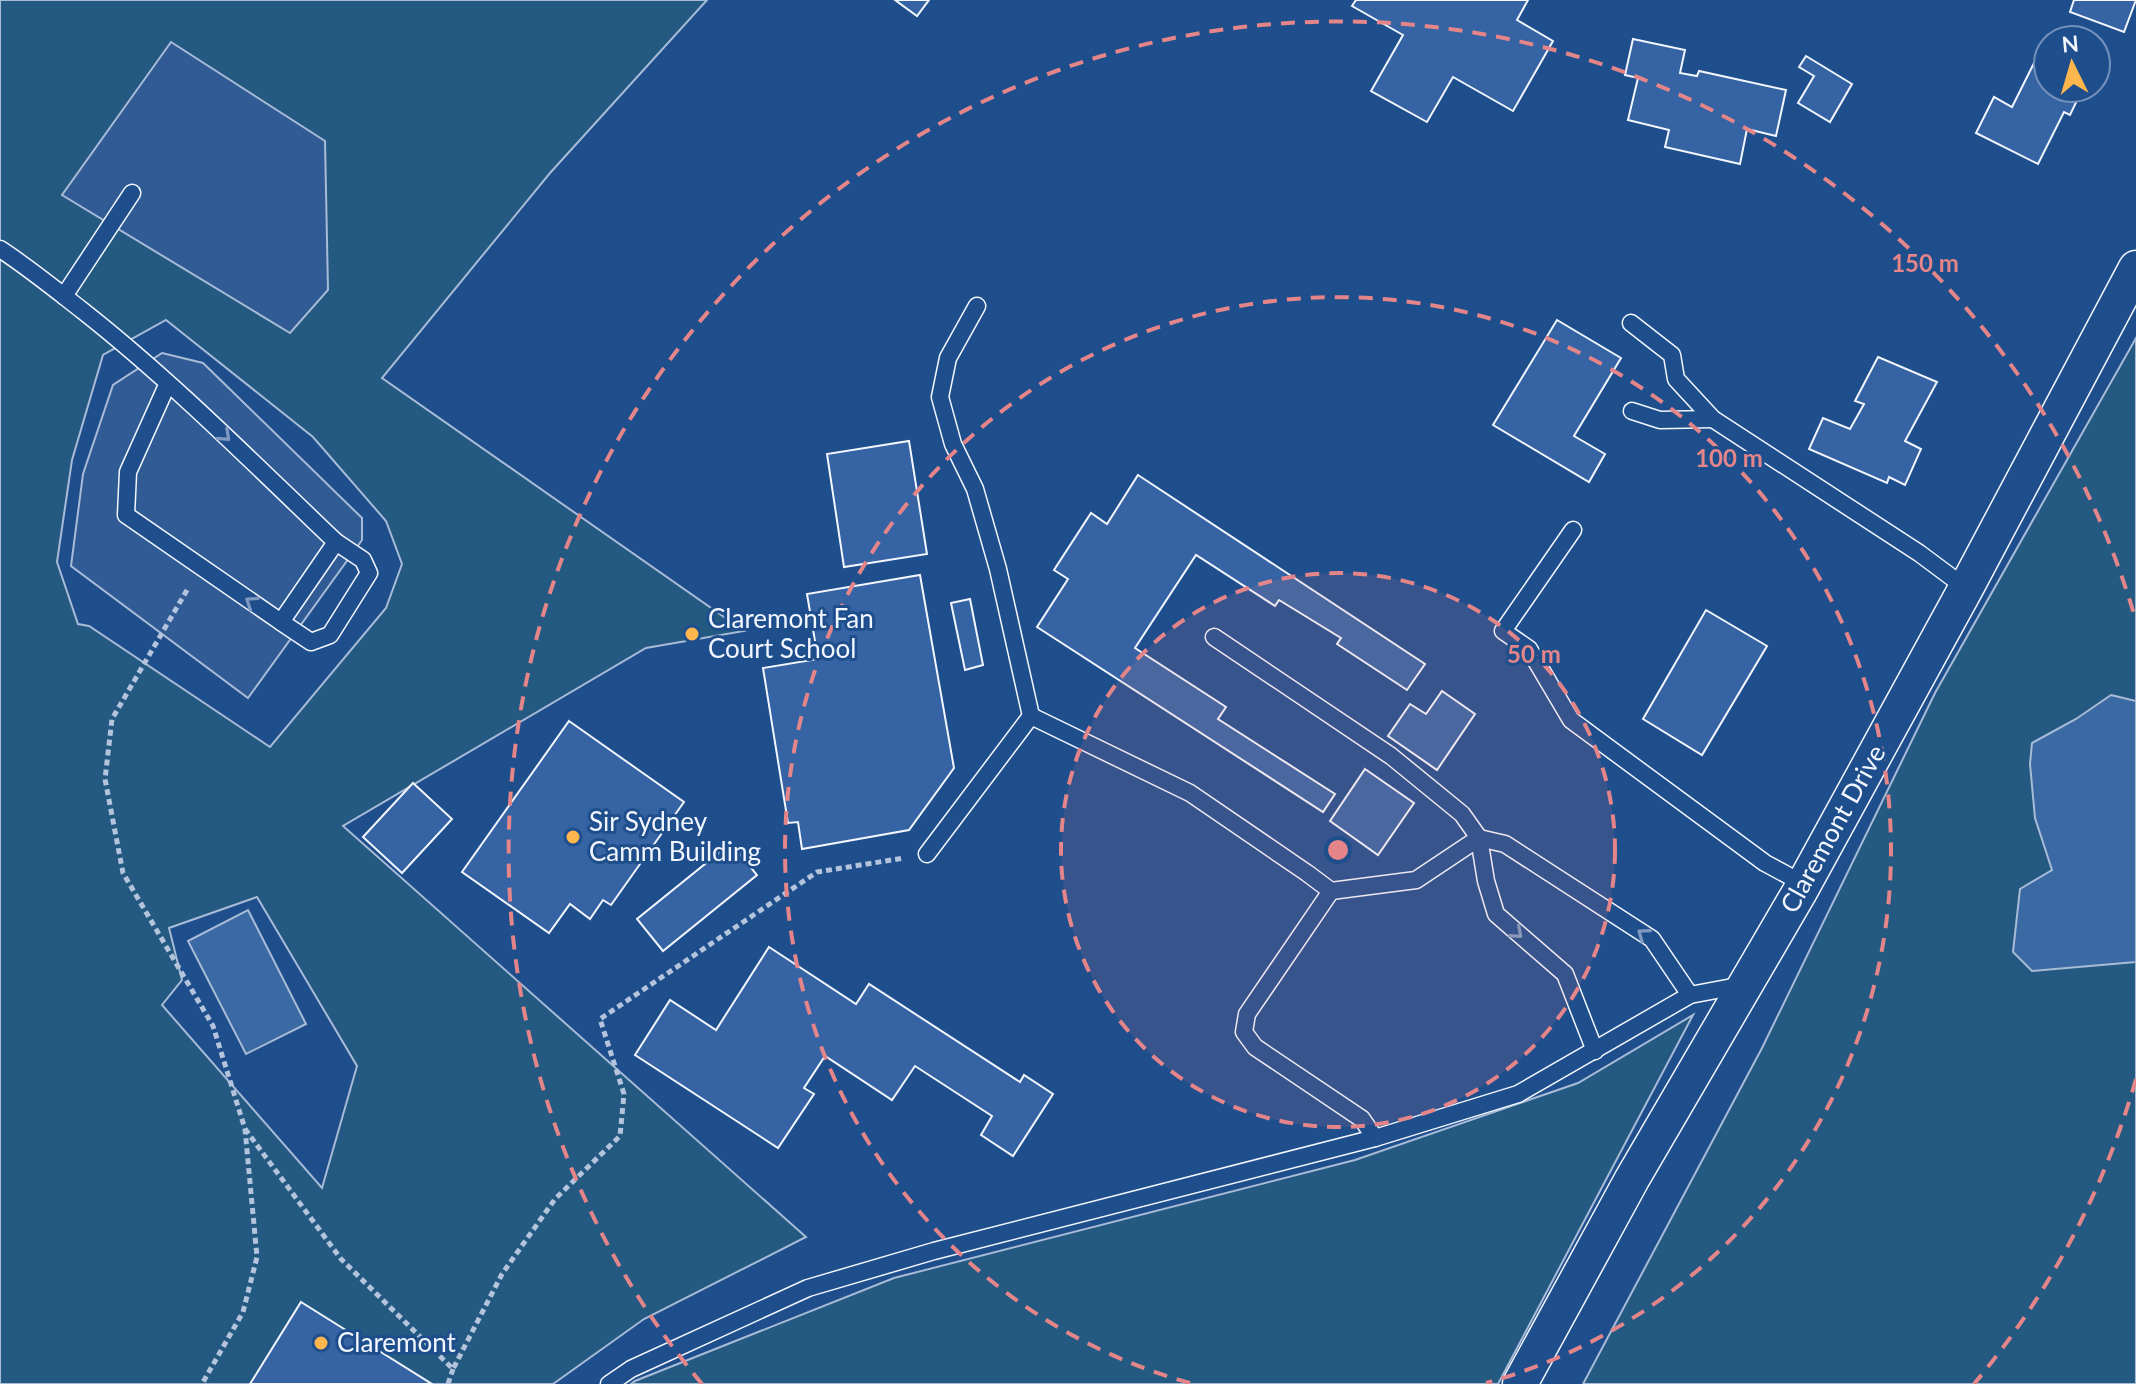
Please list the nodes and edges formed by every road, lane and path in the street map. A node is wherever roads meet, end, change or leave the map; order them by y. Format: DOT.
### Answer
graph roads {
  1 [pos="132,193"];
  2 [pos="0,249"];
  3 [pos="2136,268"];
  4 [pos="64,296"];
  5 [pos="977,306"];
  6 [pos="1631,323"];
  7 [pos="168,383"];
  8 [pos="1632,411"];
  9 [pos="1713,419"];
  10 [pos="1573,530"];
  11 [pos="336,542"];
  12 [pos="200,568"];
  13 [pos="1966,588"];
  14 [pos="281,622"];
  15 [pos="1214,637"];
  16 [pos="1031,716"];
  17 [pos="1479,838"];
  18 [pos="927,854"];
  19 [pos="1804,884"];
  20 [pos="1331,891"];
  21 [pos="1745,985"];
  22 [pos="1690,995"];
  23 [pos="1595,1051"];
  24 [pos="245,1129"];
  25 [pos="1375,1138"];
  26 [pos="453,1369"];
  27 [pos="202,1384"];
  28 [pos="448,1384"];
  29 [pos="609,1384"];
  30 [pos="1520,1384"];
  1 -- 4 [label="lane"];
  2 -- 4 [label="lane"];
  3 -- 13 [label="street, Claremont Drive"];
  4 -- 7 [label="lane"];
  5 -- 16 [label="lane"];
  6 -- 9 [label="lane"];
  7 -- 11 [label="lane, one-way"];
  7 -- 12 [label="lane"];
  8 -- 9 [label="lane"];
  9 -- 13 [label="lane"];
  10 -- 19 [label="lane"];
  11 -- 14 [label="lane"];
  11 -- 14 [label="lane"];
  14 -- 12 [label="lane, one-way"];
  12 -- 24 [label="path"];
  13 -- 19 [label="street, Claremont Drive"];
  15 -- 17 [label="lane"];
  16 -- 18 [label="lane"];
  16 -- 20 [label="lane"];
  17 -- 20 [label="lane"];
  22 -- 17 [label="lane, one-way"];
  17 -- 23 [label="lane, one-way"];
  18 -- 26 [label="path"];
  19 -- 21 [label="street, Claremont Drive"];
  20 -- 25 [label="lane"];
  21 -- 22 [label="lane"];
  21 -- 30 [label="street, Claremont Drive"];
  22 -- 23 [label="lane"];
  23 -- 25 [label="lane"];
  24 -- 26 [label="path"];
  24 -- 27 [label="path"];
  25 -- 29 [label="lane"];
  26 -- 28 [label="path"];
}
